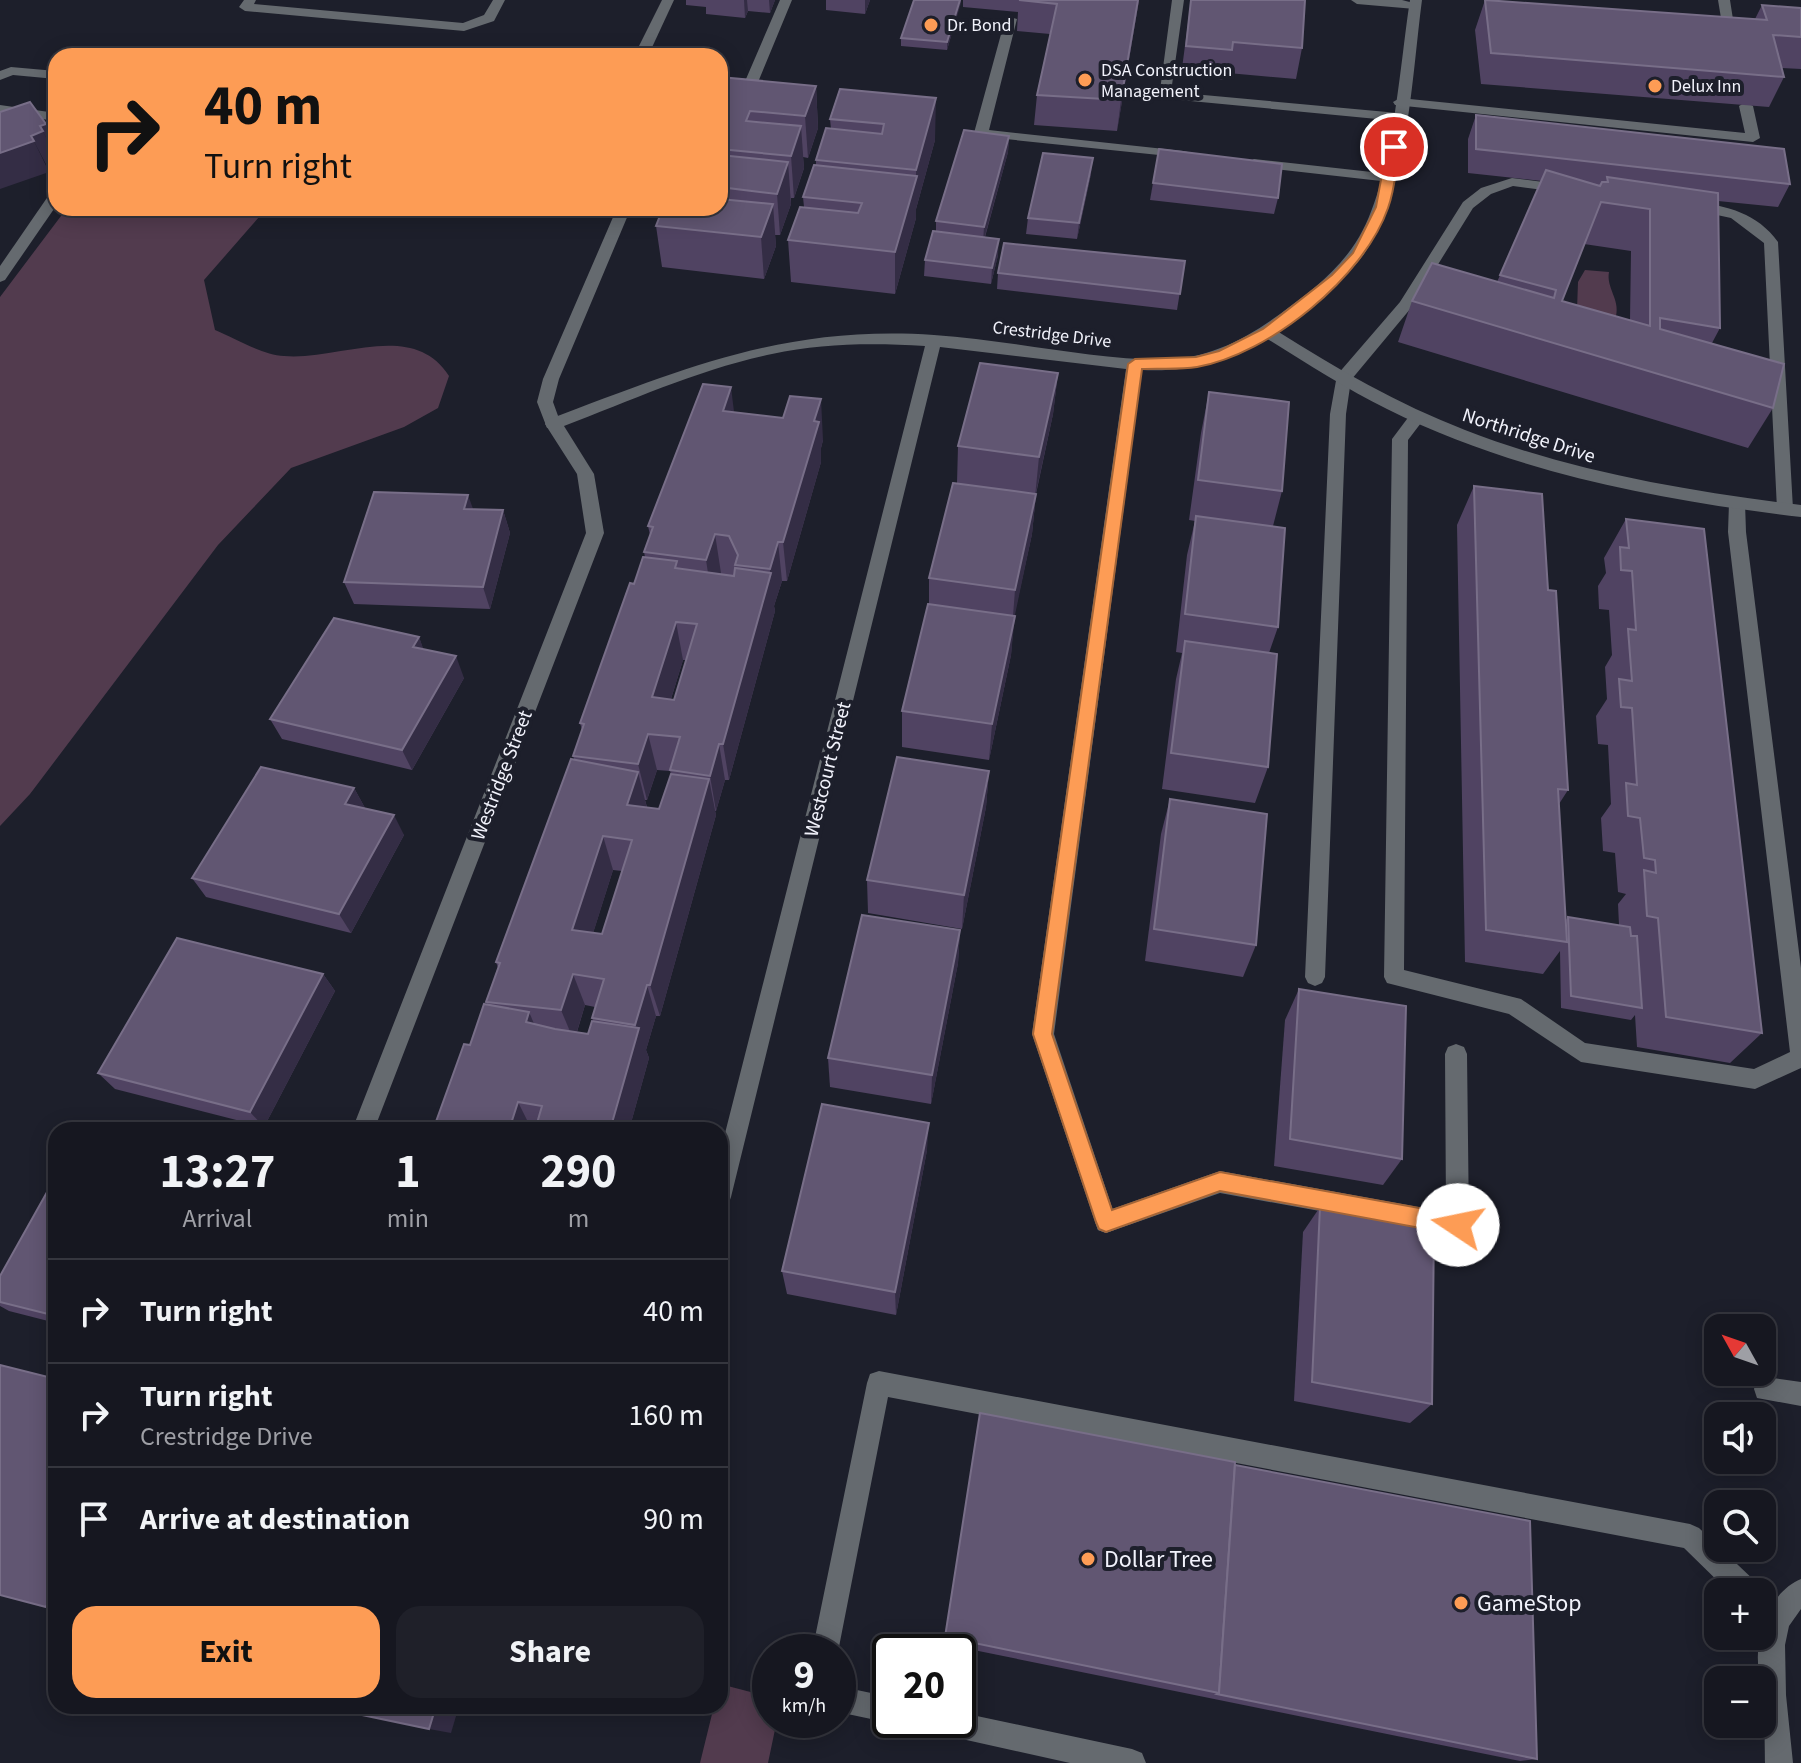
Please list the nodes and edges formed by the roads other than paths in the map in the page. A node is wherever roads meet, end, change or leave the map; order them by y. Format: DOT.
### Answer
graph roads {
  1 [pos="250,0"];
  2 [pos="499,0"];
  3 [pos="668,0"];
  4 [pos="786,0"];
  5 [pos="1178,0"];
  6 [pos="1357,0"];
  7 [pos="1724,0"];
  8 [pos="1416,3"];
  9 [pos="1011,19"];
  10 [pos="645,48"];
  11 [pos="1735,50"];
  12 [pos="48,74"];
  13 [pos="0,76"];
  14 [pos="728,82"];
  15 [pos="1746,106"];
  16 [pos="0,109"];
  17 [pos="1399,109"];
  18 [pos="48,116"];
  19 [pos="1201,157"];
  20 [pos="1233,161"];
  21 [pos="1390,178"];
  22 [pos="1588,192"];
  23 [pos="1680,204"];
  24 [pos="48,207"];
  25 [pos="621,216"];
  26 [pos="0,277"];
  27 [pos="1268,332"];
  28 [pos="934,340"];
  29 [pos="1135,364"];
  30 [pos="1343,379"];
  31 [pos="1416,419"];
  32 [pos="553,424"];
  33 [pos="1737,503"];
  34 [pos="1793,510"];
  35 [pos="1315,977"];
  36 [pos="1456,1054"];
  37 [pos="1801,1054"];
  38 [pos="366,1122"];
  39 [pos="728,1165"];
  40 [pos="1766,1389"];
  41 [pos="1801,1394"];
  42 [pos="1733,1578"];
  43 [pos="1801,1592"];
  44 [pos="1776,1607"];
  45 [pos="829,1634"];
  46 [pos="1771,1650"];
  47 [pos="976,1729"];
  48 [pos="1132,1763"];
  49 [pos="1779,1763"];
  1 -- 2 [label="street"];
  3 -- 10 [label="street"];
  4 -- 14 [label="street"];
  5 -- 17 [label="street"];
  6 -- 8 [label="street"];
  7 -- 11 [label="street"];
  8 -- 17 [label="street, Crestridge Drive"];
  9 -- 19 [label="street"];
  12 -- 13 [label="street"];
  15 -- 17 [label="street"];
  16 -- 18 [label="street"];
  17 -- 21 [label="street, Crestridge Drive"];
  20 -- 21 [label="street"];
  21 -- 27 [label="street, Crestridge Drive"];
  22 -- 30 [label="street"];
  23 -- 34 [label="street"];
  24 -- 26 [label="street"];
  25 -- 32 [label="street"];
  27 -- 29 [label="street, Crestridge Drive"];
  27 -- 30 [label="street, Northridge Drive"];
  28 -- 29 [label="street, Crestridge Drive"];
  28 -- 32 [label="street, Crestridge Drive"];
  28 -- 39 [label="street, Westcourt Street"];
  29 -- 36 [label="street"];
  30 -- 31 [label="street, Northridge Drive"];
  30 -- 35 [label="street"];
  31 -- 33 [label="street, Northridge Drive"];
  31 -- 37 [label="street"];
  32 -- 38 [label="street, Westridge Street"];
  33 -- 34 [label="street, Northridge Drive"];
  33 -- 37 [label="street"];
  40 -- 41 [label="street"];
  42 -- 45 [label="street"];
  43 -- 44 [label="street"];
  46 -- 49 [label="street"];
  47 -- 48 [label="street"];
}
